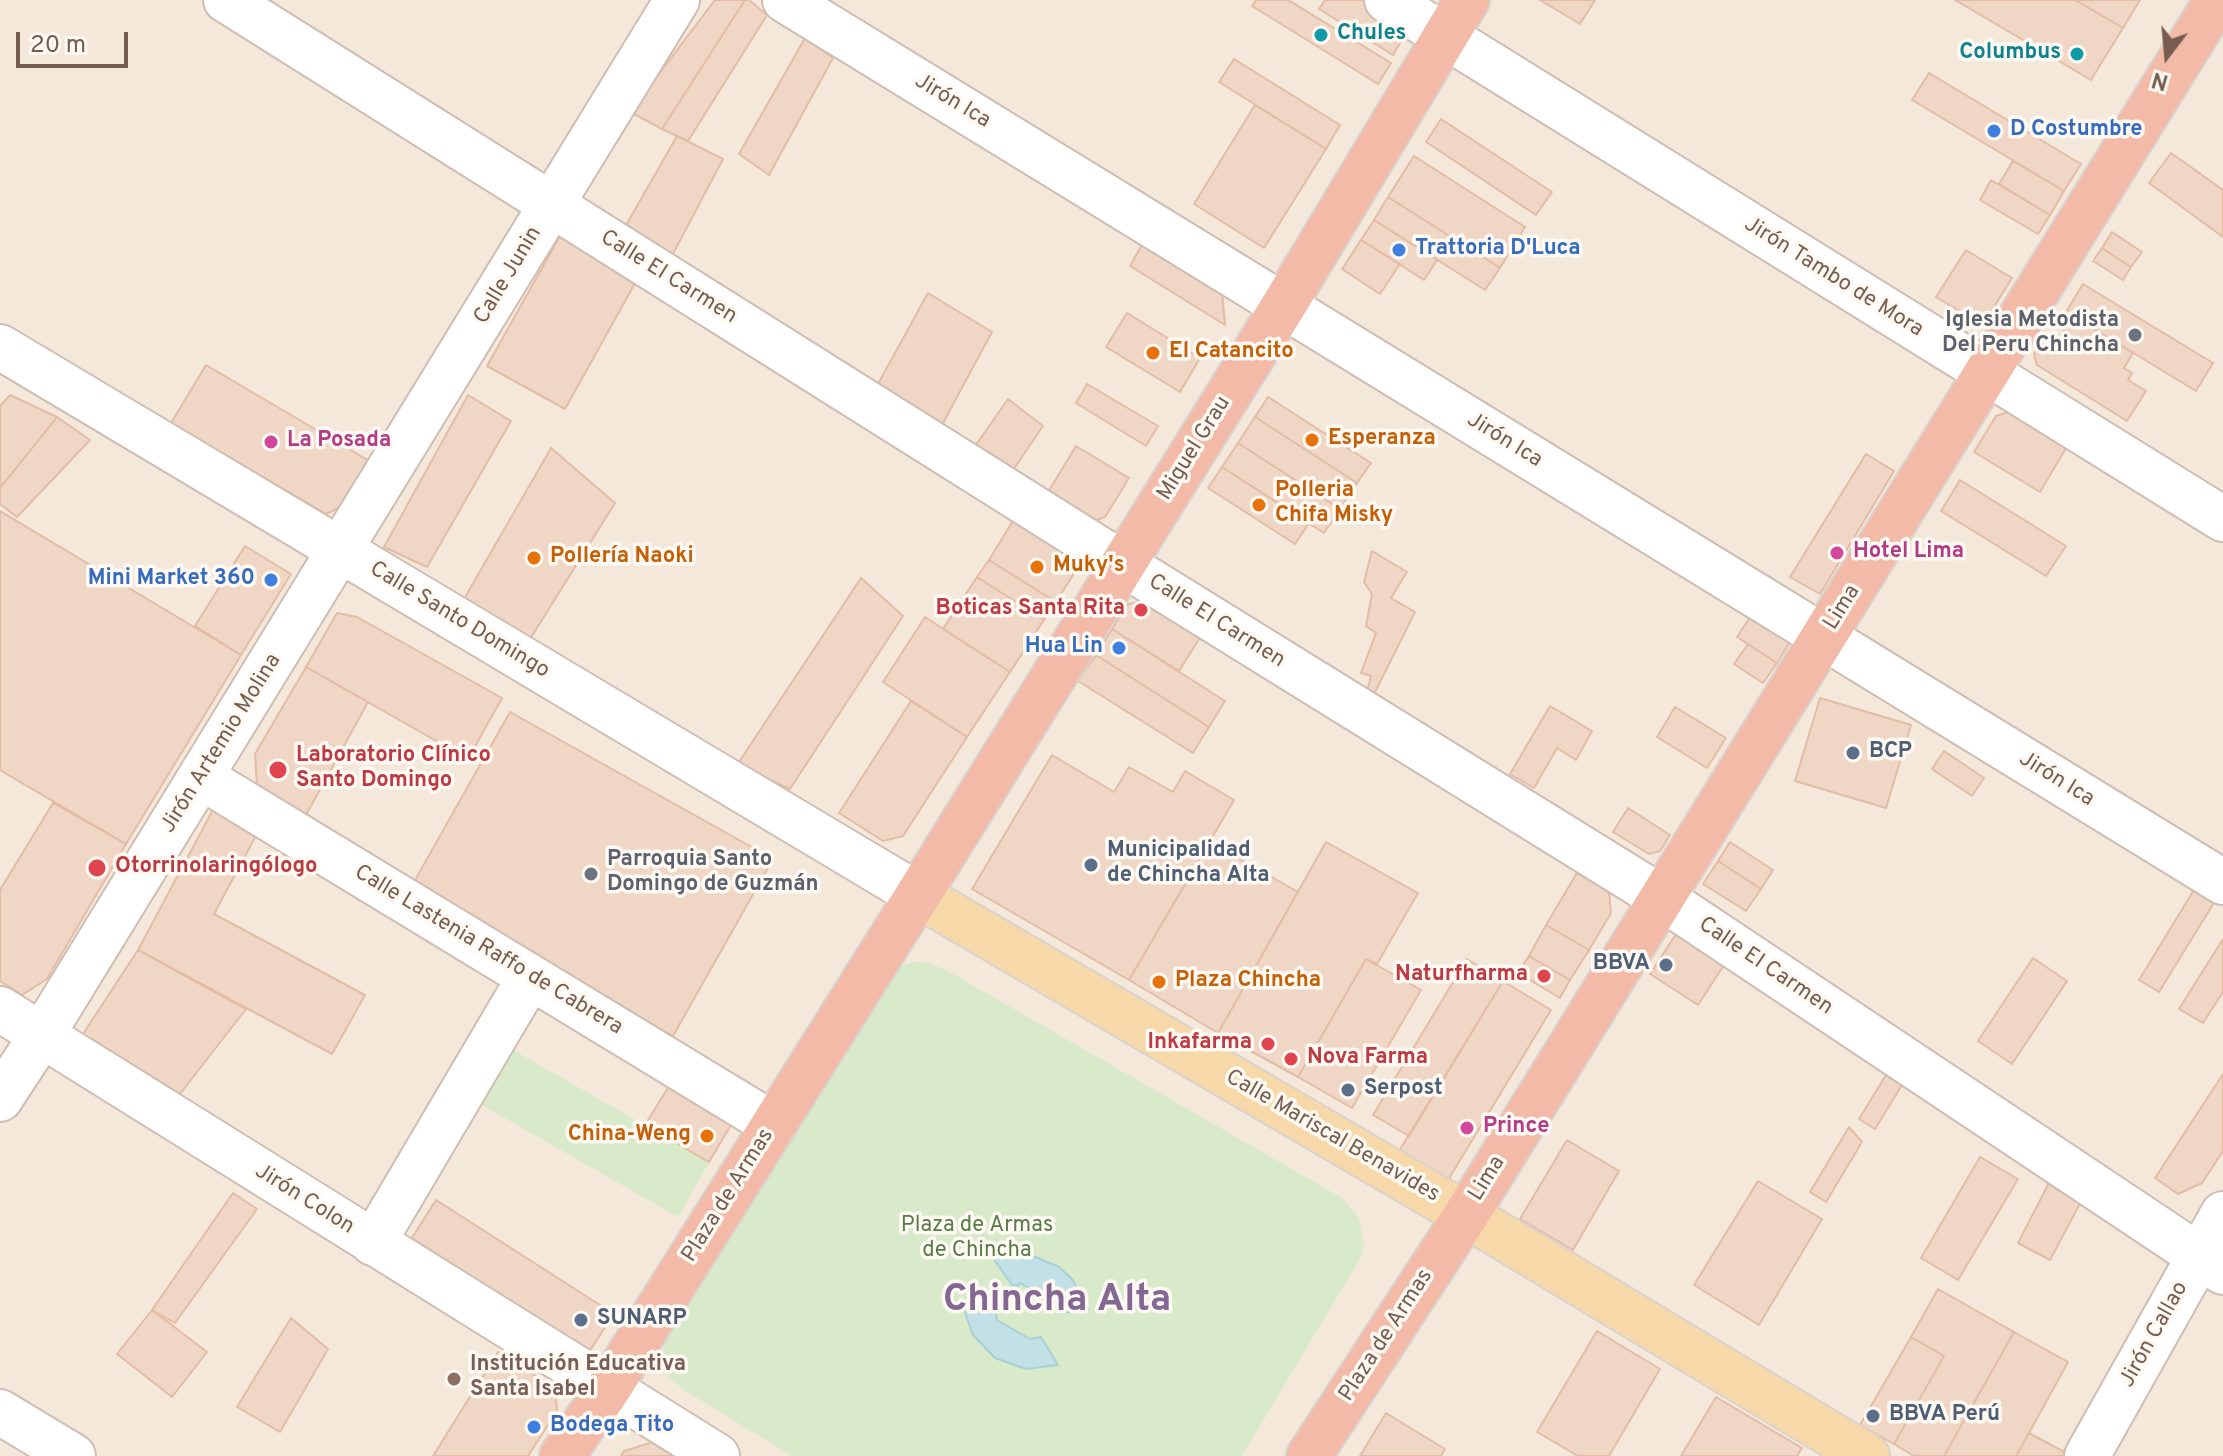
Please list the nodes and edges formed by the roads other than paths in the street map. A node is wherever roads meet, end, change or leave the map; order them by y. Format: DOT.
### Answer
graph roads {
  1 [pos="226,0"];
  2 [pos="677,0"];
  3 [pos="785,0"];
  4 [pos="1387,0"];
  5 [pos="1467,0"];
  6 [pos="2217,0"];
  7 [pos="1444,36"];
  8 [pos="552,205"];
  9 [pos="1284,305"];
  10 [pos="0,347"];
  11 [pos="1987,374"];
  12 [pos="2223,519"];
  13 [pos="341,551"];
  14 [pos="1123,564"];
  15 [pos="1824,638"];
  16 [pos="201,777"];
  17 [pos="2223,882"];
  18 [pos="918,895"];
  19 [pos="1662,898"];
  20 [pos="530,977"];
  21 [pos="0,1009"];
  22 [pos="42,1035"];
  23 [pos="0,1099"];
  24 [pos="774,1125"];
  25 [pos="2223,1214"];
  26 [pos="1466,1215"];
  27 [pos="373,1243"];
  28 [pos="2211,1265"];
  29 [pos="608,1389"];
  30 [pos="0,1412"];
  31 [pos="73,1456"];
  32 [pos="562,1456"];
  33 [pos="717,1456"];
  34 [pos="1309,1456"];
  35 [pos="1867,1456"];
  36 [pos="2087,1456"];
  1 -- 8 [label="street, Calle El Carmen"];
  2 -- 8 [label="street, Calle Junin"];
  3 -- 9 [label="street, Jirón Ica"];
  4 -- 7 [label="street, Jirón Tambo de Mora"];
  5 -- 7 [label="highway, Miguel Grau"];
  6 -- 11 [label="highway, Lima"];
  7 -- 9 [label="highway, Miguel Grau"];
  7 -- 11 [label="street, Jirón Tambo de Mora"];
  8 -- 13 [label="street, Calle Junin"];
  8 -- 14 [label="street, Calle El Carmen"];
  9 -- 14 [label="highway, Miguel Grau"];
  9 -- 15 [label="street, Jirón Ica"];
  10 -- 13 [label="street, Calle Santo Domingo"];
  11 -- 12 [label="street, Jirón Tambo de Mora"];
  11 -- 15 [label="highway, Lima"];
  13 -- 16 [label="street, Jirón Artemio Molina"];
  13 -- 18 [label="street, Calle Santo Domingo"];
  14 -- 18 [label="highway, Miguel Grau"];
  14 -- 19 [label="street, Calle El Carmen"];
  15 -- 17 [label="street, Jirón Ica"];
  15 -- 19 [label="highway, Lima"];
  16 -- 20 [label="street, Calle Lastenia Raffo de Cabrera"];
  16 -- 22 [label="street, Jirón Artemio Molina"];
  18 -- 24 [label="highway, Plaza de Armas"];
  18 -- 26 [label="main road, Calle Mariscal Benavides"];
  19 -- 26 [label="highway, Lima"];
  19 -- 28 [label="street, Calle El Carmen"];
  20 -- 24 [label="street, Calle Lastenia Raffo de Cabrera"];
  20 -- 27 [label="street"];
  21 -- 22 [label="street, Jirón Colon"];
  22 -- 23 [label="street, Jirón Artemio Molina"];
  22 -- 27 [label="street, Jirón Colon"];
  24 -- 29 [label="highway, Plaza de Armas"];
  25 -- 28 [label="street, Jirón Callao"];
  26 -- 34 [label="highway, Plaza de Armas"];
  26 -- 35 [label="main road, Calle Mariscal Benavides"];
  27 -- 29 [label="street, Jirón Colon"];
  28 -- 36 [label="street, Jirón Callao"];
  29 -- 32 [label="highway, Plaza de Armas"];
  29 -- 33 [label="street"];
  30 -- 31 [label="street"];
}
